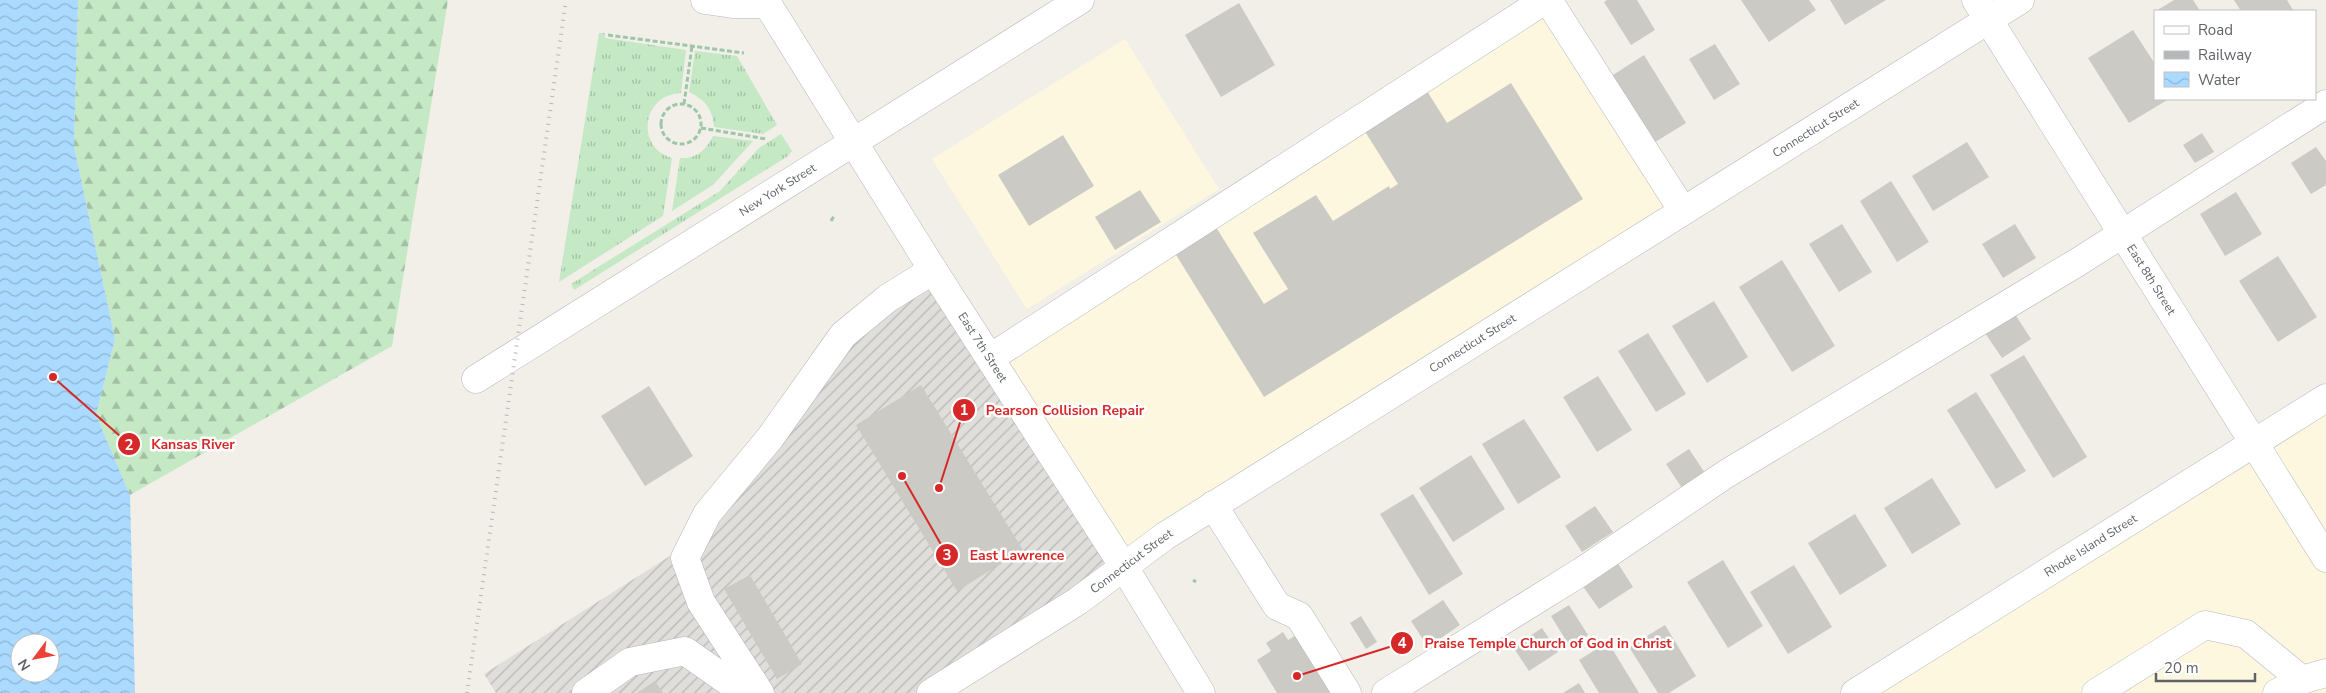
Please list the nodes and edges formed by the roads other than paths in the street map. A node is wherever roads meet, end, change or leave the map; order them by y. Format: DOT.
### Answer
graph roads {
  1 [pos="705,0"];
  2 [pos="1080,0"];
  3 [pos="1546,0"];
  4 [pos="2020,0"];
  5 [pos="767,2"];
  6 [pos="1983,10"];
  7 [pos="2326,104"];
  8 [pos="853,142"];
  9 [pos="1683,211"];
  10 [pos="2123,233"];
  11 [pos="933,270"];
  12 [pos="990,358"];
  13 [pos="476,378"];
  14 [pos="2326,398"];
  15 [pos="2254,443"];
  16 [pos="1213,505"];
  17 [pos="2326,558"];
  18 [pos="1124,567"];
  19 [pos="2314,677"];
  20 [pos="586,693"];
  21 [pos="745,693"];
  22 [pos="760,693"];
  23 [pos="931,693"];
  24 [pos="1201,693"];
  25 [pos="1347,693"];
  26 [pos="1386,693"];
  27 [pos="1855,693"];
  28 [pos="2096,693"];
  29 [pos="2277,693"];
  1 -- 5 [label="street"];
  2 -- 8 [label="street, New York Street"];
  3 -- 9 [label="street"];
  3 -- 12 [label="street"];
  4 -- 6 [label="street, Connecticut Street"];
  5 -- 8 [label="street, East 7th Street"];
  6 -- 9 [label="street, Connecticut Street"];
  6 -- 10 [label="street, East 8th Street"];
  7 -- 10 [label="street"];
  8 -- 11 [label="street, East 7th Street"];
  8 -- 13 [label="street, New York Street"];
  9 -- 16 [label="street, Connecticut Street"];
  10 -- 15 [label="street, East 8th Street"];
  10 -- 26 [label="street"];
  11 -- 12 [label="street, East 7th Street"];
  11 -- 22 [label="street"];
  12 -- 18 [label="street, East 7th Street"];
  14 -- 15 [label="street, Rhode Island Street"];
  15 -- 17 [label="street, East 8th Street"];
  15 -- 27 [label="street, Rhode Island Street"];
  16 -- 18 [label="street, Connecticut Street"];
  16 -- 25 [label="street"];
  18 -- 23 [label="street, Connecticut Street"];
  18 -- 24 [label="street, East 7th Street"];
  19 -- 28 [label="street"];
  19 -- 29 [label="street"];
  20 -- 21 [label="street"];
}
